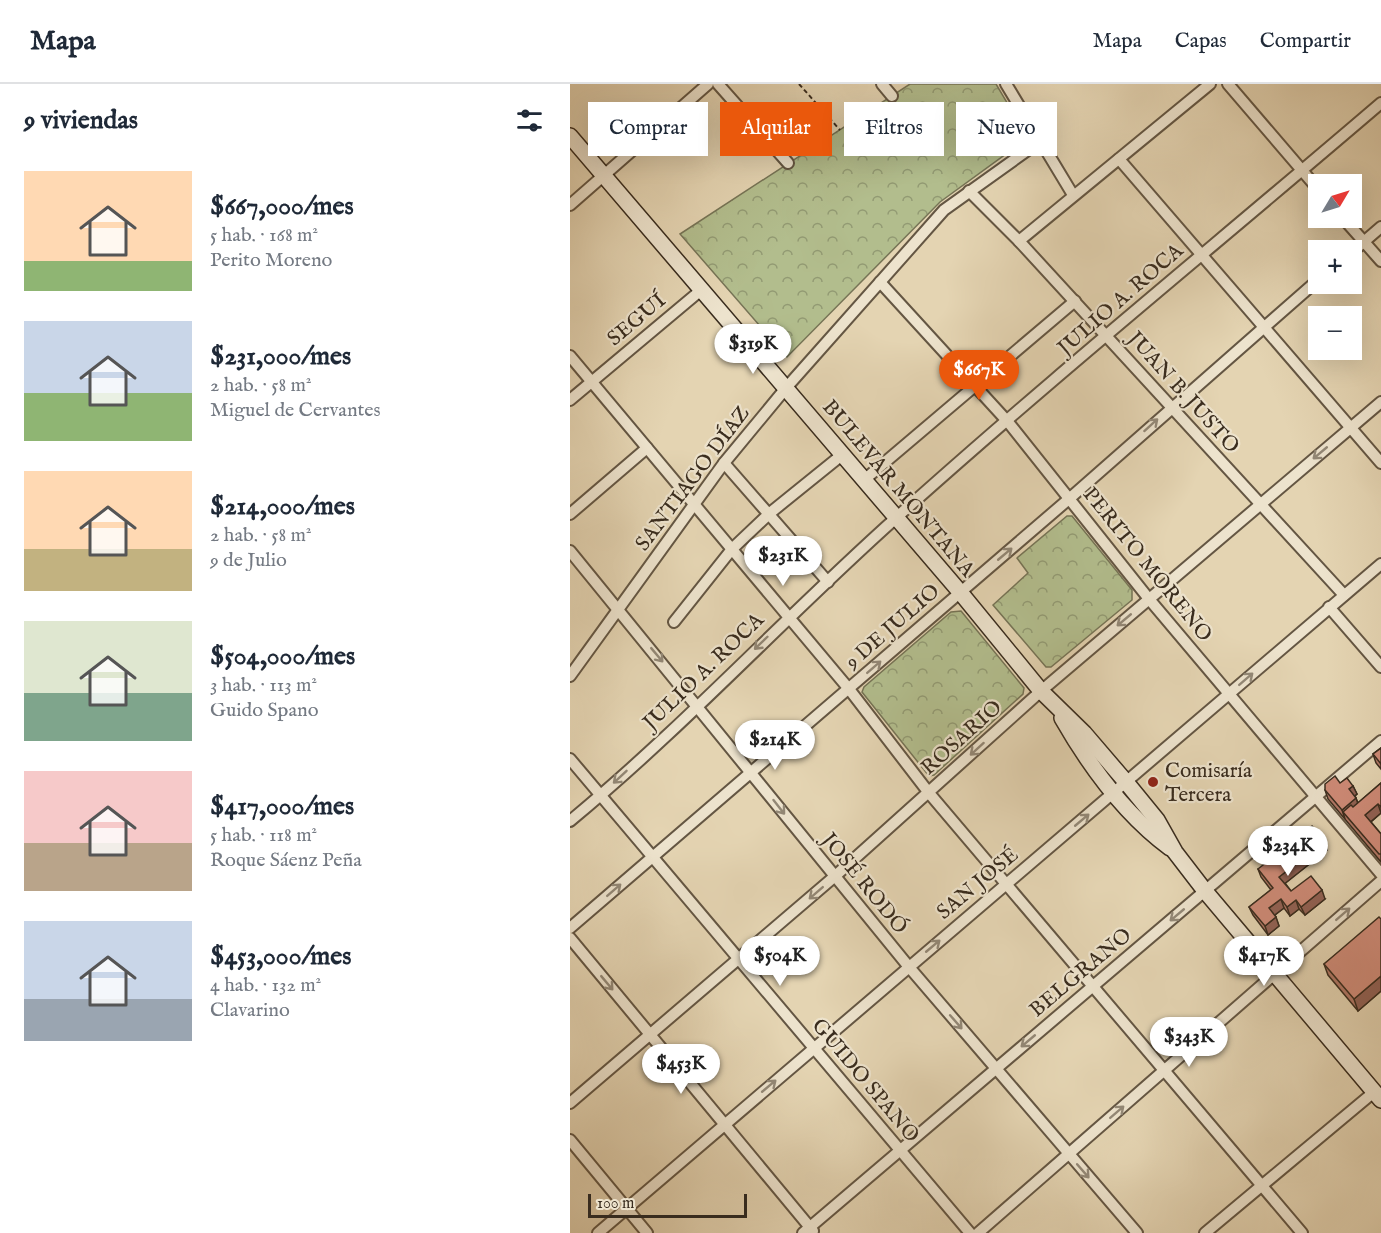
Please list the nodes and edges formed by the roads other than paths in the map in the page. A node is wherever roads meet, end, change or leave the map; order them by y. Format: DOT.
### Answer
graph roads {
  1 [pos="708,84"];
  2 [pos="718,84"];
  3 [pos="882,84"];
  4 [pos="1006,84"];
  5 [pos="1210,84"];
  6 [pos="1228,84"];
  7 [pos="892,96"];
  8 [pos="1017,102"];
  9 [pos="1381,103"];
  10 [pos="570,136"];
  11 [pos="1020,156"];
  12 [pos="1049,156"];
  13 [pos="1119,159"];
  14 [pos="788,163"];
  15 [pos="1302,171"];
  16 [pos="603,176"];
  17 [pos="1308,178"];
  18 [pos="969,191"];
  19 [pos="1073,195"];
  20 [pos="570,205"];
  21 [pos="1381,227"];
  22 [pos="1352,228"];
  23 [pos="1020,241"];
  24 [pos="1364,242"];
  25 [pos="1201,254"];
  26 [pos="1381,261"];
  27 [pos="880,282"];
  28 [pos="1308,288"];
  29 [pos="700,291"];
  30 [pos="1075,301"];
  31 [pos="1263,326"];
  32 [pos="1107,336"];
  33 [pos="570,356"];
  34 [pos="592,381"];
  35 [pos="974,387"];
  36 [pos="786,388"];
  37 [pos="570,400"];
  38 [pos="1381,402"];
  39 [pos="1170,407"];
  40 [pos="1008,422"];
  41 [pos="1351,428"];
  42 [pos="647,448"];
  43 [pos="843,454"];
  44 [pos="724,463"];
  45 [pos="1381,463"];
  46 [pos="864,480"];
  47 [pos="1070,498"];
  48 [pos="694,504"];
  49 [pos="1260,504"];
  50 [pos="770,513"];
  51 [pos="570,514"];
  52 [pos="897,517"];
  53 [pos="732,549"];
  54 [pos="570,551"];
  55 [pos="1381,564"];
  56 [pos="828,582"];
  57 [pos="960,592"];
  58 [pos="1344,595"];
  59 [pos="1149,599"];
  60 [pos="1329,608"];
  61 [pos="619,611"];
  62 [pos="789,616"];
  63 [pos="674,622"];
  64 [pos="1381,667"];
  65 [pos="570,676"];
  66 [pos="849,689"];
  67 [pos="1041,691"];
  68 [pos="1229,693"];
  69 [pos="1055,705"];
  70 [pos="697,706"];
  71 [pos="1381,741"];
  72 [pos="570,759"];
  73 [pos="751,772"];
  74 [pos="1126,782"];
  75 [pos="929,793"];
  76 [pos="1113,794"];
  77 [pos="601,795"];
  78 [pos="1316,796"];
  79 [pos="570,821"];
  80 [pos="1175,852"];
  81 [pos="653,857"];
  82 [pos="1381,874"];
  83 [pos="834,877"];
  84 [pos="1381,881"];
  85 [pos="1005,884"];
  86 [pos="1205,891"];
  87 [pos="570,928"];
  88 [pos="570,938"];
  89 [pos="739,960"];
  90 [pos="909,967"];
  91 [pos="1275,974"];
  92 [pos="1092,987"];
  93 [pos="650,1035"];
  94 [pos="814,1048"];
  95 [pos="996,1069"];
  96 [pos="1164,1071"];
  97 [pos="1378,1096"];
  98 [pos="570,1103"];
  99 [pos="724,1124"];
  100 [pos="570,1140"];
  101 [pos="900,1150"];
  102 [pos="1069,1154"];
  103 [pos="1262,1186"];
  104 [pos="626,1208"];
  105 [pos="809,1231"];
  106 [pos="597,1233"];
  107 [pos="647,1233"];
  108 [pos="970,1233"];
  109 [pos="978,1233"];
  110 [pos="1137,1233"];
  111 [pos="1205,1233"];
  112 [pos="1302,1233"];
  1 -- 16 [label="street"];
  2 -- 14 [label="street"];
  3 -- 7 [label="street"];
  4 -- 8 [label="street"];
  5 -- 13 [label="street"];
  6 -- 15 [label="street"];
  9 -- 15 [label="street, JULIO A. ROCA"];
  10 -- 16 [label="main road, BULEVAR MONTANA"];
  11 -- 18 [label="street, SANTIAGO DÍAZ"];
  12 -- 19 [label="street"];
  13 -- 19 [label="street"];
  13 -- 25 [label="street"];
  15 -- 17 [label="street"];
  15 -- 25 [label="street, JULIO A. ROCA"];
  16 -- 20 [label="street"];
  16 -- 29 [label="main road, BULEVAR MONTANA"];
  18 -- 23 [label="street, JUAN B. JUSTO"];
  18 -- 27 [label="street, SANTIAGO DÍAZ"];
  19 -- 23 [label="street"];
  21 -- 24 [label="street"];
  22 -- 24 [label="street"];
  23 -- 30 [label="street, JUAN B. JUSTO"];
  24 -- 26 [label="street"];
  25 -- 31 [label="street"];
  25 -- 32 [label="street, JULIO A. ROCA"];
  27 -- 35 [label="street, PERITO MORENO"];
  27 -- 36 [label="street, SANTIAGO DÍAZ"];
  28 -- 31 [label="street, 9 DE JULIO"];
  29 -- 34 [label="street, SEGUÍ"];
  29 -- 36 [label="main road, BULEVAR MONTANA"];
  30 -- 32 [label="street, JUAN B. JUSTO"];
  30 -- 35 [label="street"];
  31 -- 39 [label="street, 9 DE JULIO"];
  31 -- 41 [label="street"];
  32 -- 39 [label="street, JUAN B. JUSTO"];
  32 -- 40 [label="street, JULIO A. ROCA"];
  33 -- 34 [label="street"];
  34 -- 37 [label="street, SEGUÍ"];
  34 -- 42 [label="street"];
  35 -- 40 [label="street, PERITO MORENO"];
  35 -- 46 [label="street"];
  36 -- 43 [label="main road, BULEVAR MONTANA"];
  36 -- 44 [label="street, SANTIAGO DÍAZ"];
  38 -- 41 [label="street, ROSARIO"];
  47 -- 39 [label="street, 9 DE JULIO, one-way"];
  39 -- 49 [label="street, JUAN B. JUSTO"];
  40 -- 47 [label="street, PERITO MORENO"];
  40 -- 52 [label="street, JULIO A. ROCA"];
  41 -- 45 [label="street"];
  41 -- 49 [label="street, ROSARIO, one-way"];
  42 -- 48 [label="street"];
  42 -- 51 [label="street"];
  43 -- 46 [label="main road, BULEVAR MONTANA"];
  43 -- 50 [label="street"];
  44 -- 48 [label="street, SANTIAGO DÍAZ"];
  44 -- 50 [label="street"];
  46 -- 52 [label="main road, BULEVAR MONTANA"];
  57 -- 47 [label="street, 9 DE JULIO, one-way"];
  47 -- 59 [label="street, PERITO MORENO"];
  48 -- 53 [label="street"];
  48 -- 61 [label="street, SANTIAGO DÍAZ"];
  49 -- 58 [label="street, JUAN B. JUSTO"];
  49 -- 59 [label="street, ROSARIO"];
  50 -- 53 [label="street"];
  50 -- 56 [label="street"];
  52 -- 56 [label="street, JULIO A. ROCA"];
  52 -- 57 [label="main road, BULEVAR MONTANA"];
  53 -- 62 [label="street"];
  53 -- 63 [label="street"];
  54 -- 61 [label="street, JOSÉ RODÓ"];
  55 -- 58 [label="street, SAN JOSÉ"];
  56 -- 62 [label="street, JULIO A. ROCA"];
  66 -- 57 [label="street, 9 DE JULIO, one-way"];
  57 -- 67 [label="main road, BULEVAR MONTANA"];
  58 -- 60 [label="street, SAN JOSÉ"];
  59 -- 67 [label="street, ROSARIO, one-way"];
  59 -- 68 [label="street, PERITO MORENO"];
  60 -- 64 [label="street"];
  68 -- 60 [label="street, SAN JOSÉ, one-way"];
  61 -- 65 [label="street, SANTIAGO DÍAZ"];
  61 -- 70 [label="street, JOSÉ RODÓ, one-way"];
  62 -- 66 [label="street"];
  62 -- 70 [label="street, JULIO A. ROCA, one-way"];
  66 -- 73 [label="street, 9 DE JULIO"];
  66 -- 75 [label="street"];
  67 -- 69 [label="main road, BULEVAR MONTANA"];
  67 -- 75 [label="street, ROSARIO, one-way"];
  68 -- 74 [label="street, SAN JOSÉ"];
  68 -- 78 [label="street, PERITO MORENO"];
  69 -- 74 [label="main road, BULEVAR MONTANA"];
  69 -- 76 [label="main road, BULEVAR MONTANA"];
  70 -- 73 [label="street, JOSÉ RODÓ"];
  70 -- 77 [label="street, JULIO A. ROCA, one-way"];
  71 -- 78 [label="street, BELGRANO"];
  72 -- 77 [label="street, GUIDO SPANO"];
  73 -- 81 [label="street, 9 DE JULIO"];
  73 -- 83 [label="street, JOSÉ RODÓ, one-way"];
  74 -- 76 [label="street, SAN JOSÉ"];
  74 -- 80 [label="main road, BULEVAR MONTANA"];
  75 -- 83 [label="street, ROSARIO"];
  75 -- 85 [label="street"];
  76 -- 80 [label="main road, BULEVAR MONTANA"];
  85 -- 76 [label="street, SAN JOSÉ, one-way"];
  77 -- 79 [label="street, JULIO A. ROCA"];
  77 -- 81 [label="street, GUIDO SPANO"];
  78 -- 82 [label="street, PERITO MORENO"];
  78 -- 86 [label="street, BELGRANO"];
  80 -- 86 [label="main road, BULEVAR MONTANA"];
  87 -- 81 [label="street, 9 DE JULIO, one-way"];
  81 -- 89 [label="street, GUIDO SPANO"];
  83 -- 89 [label="street, ROSARIO, one-way"];
  83 -- 90 [label="street, JOSÉ RODÓ"];
  91 -- 84 [label="street, one-way"];
  90 -- 85 [label="street, SAN JOSÉ, one-way"];
  85 -- 92 [label="street"];
  86 -- 91 [label="main road, BULEVAR MONTANA"];
  86 -- 92 [label="street, BELGRANO, one-way"];
  88 -- 93 [label="street, one-way"];
  89 -- 93 [label="street, ROSARIO"];
  89 -- 94 [label="street, GUIDO SPANO"];
  90 -- 94 [label="street, SAN JOSÉ"];
  90 -- 95 [label="street, JOSÉ RODÓ, one-way"];
  91 -- 96 [label="street"];
  91 -- 97 [label="main road, BULEVAR MONTANA"];
  92 -- 95 [label="street, BELGRANO, one-way"];
  92 -- 96 [label="street"];
  93 -- 98 [label="street, ROSARIO"];
  93 -- 99 [label="street"];
  99 -- 94 [label="street, SAN JOSÉ, one-way"];
  94 -- 101 [label="street, GUIDO SPANO"];
  95 -- 101 [label="street, BELGRANO"];
  95 -- 102 [label="street, JOSÉ RODÓ"];
  102 -- 96 [label="street, one-way"];
  96 -- 103 [label="street"];
  97 -- 103 [label="street"];
  99 -- 104 [label="street, SAN JOSÉ"];
  99 -- 105 [label="street"];
  100 -- 104 [label="street"];
  101 -- 105 [label="street, BELGRANO"];
  101 -- 108 [label="street, GUIDO SPANO"];
  102 -- 109 [label="street"];
  102 -- 110 [label="street, JOSÉ RODÓ, one-way"];
  103 -- 111 [label="street"];
  103 -- 112 [label="street"];
  104 -- 106 [label="street, SAN JOSÉ"];
  104 -- 107 [label="street"];
}
